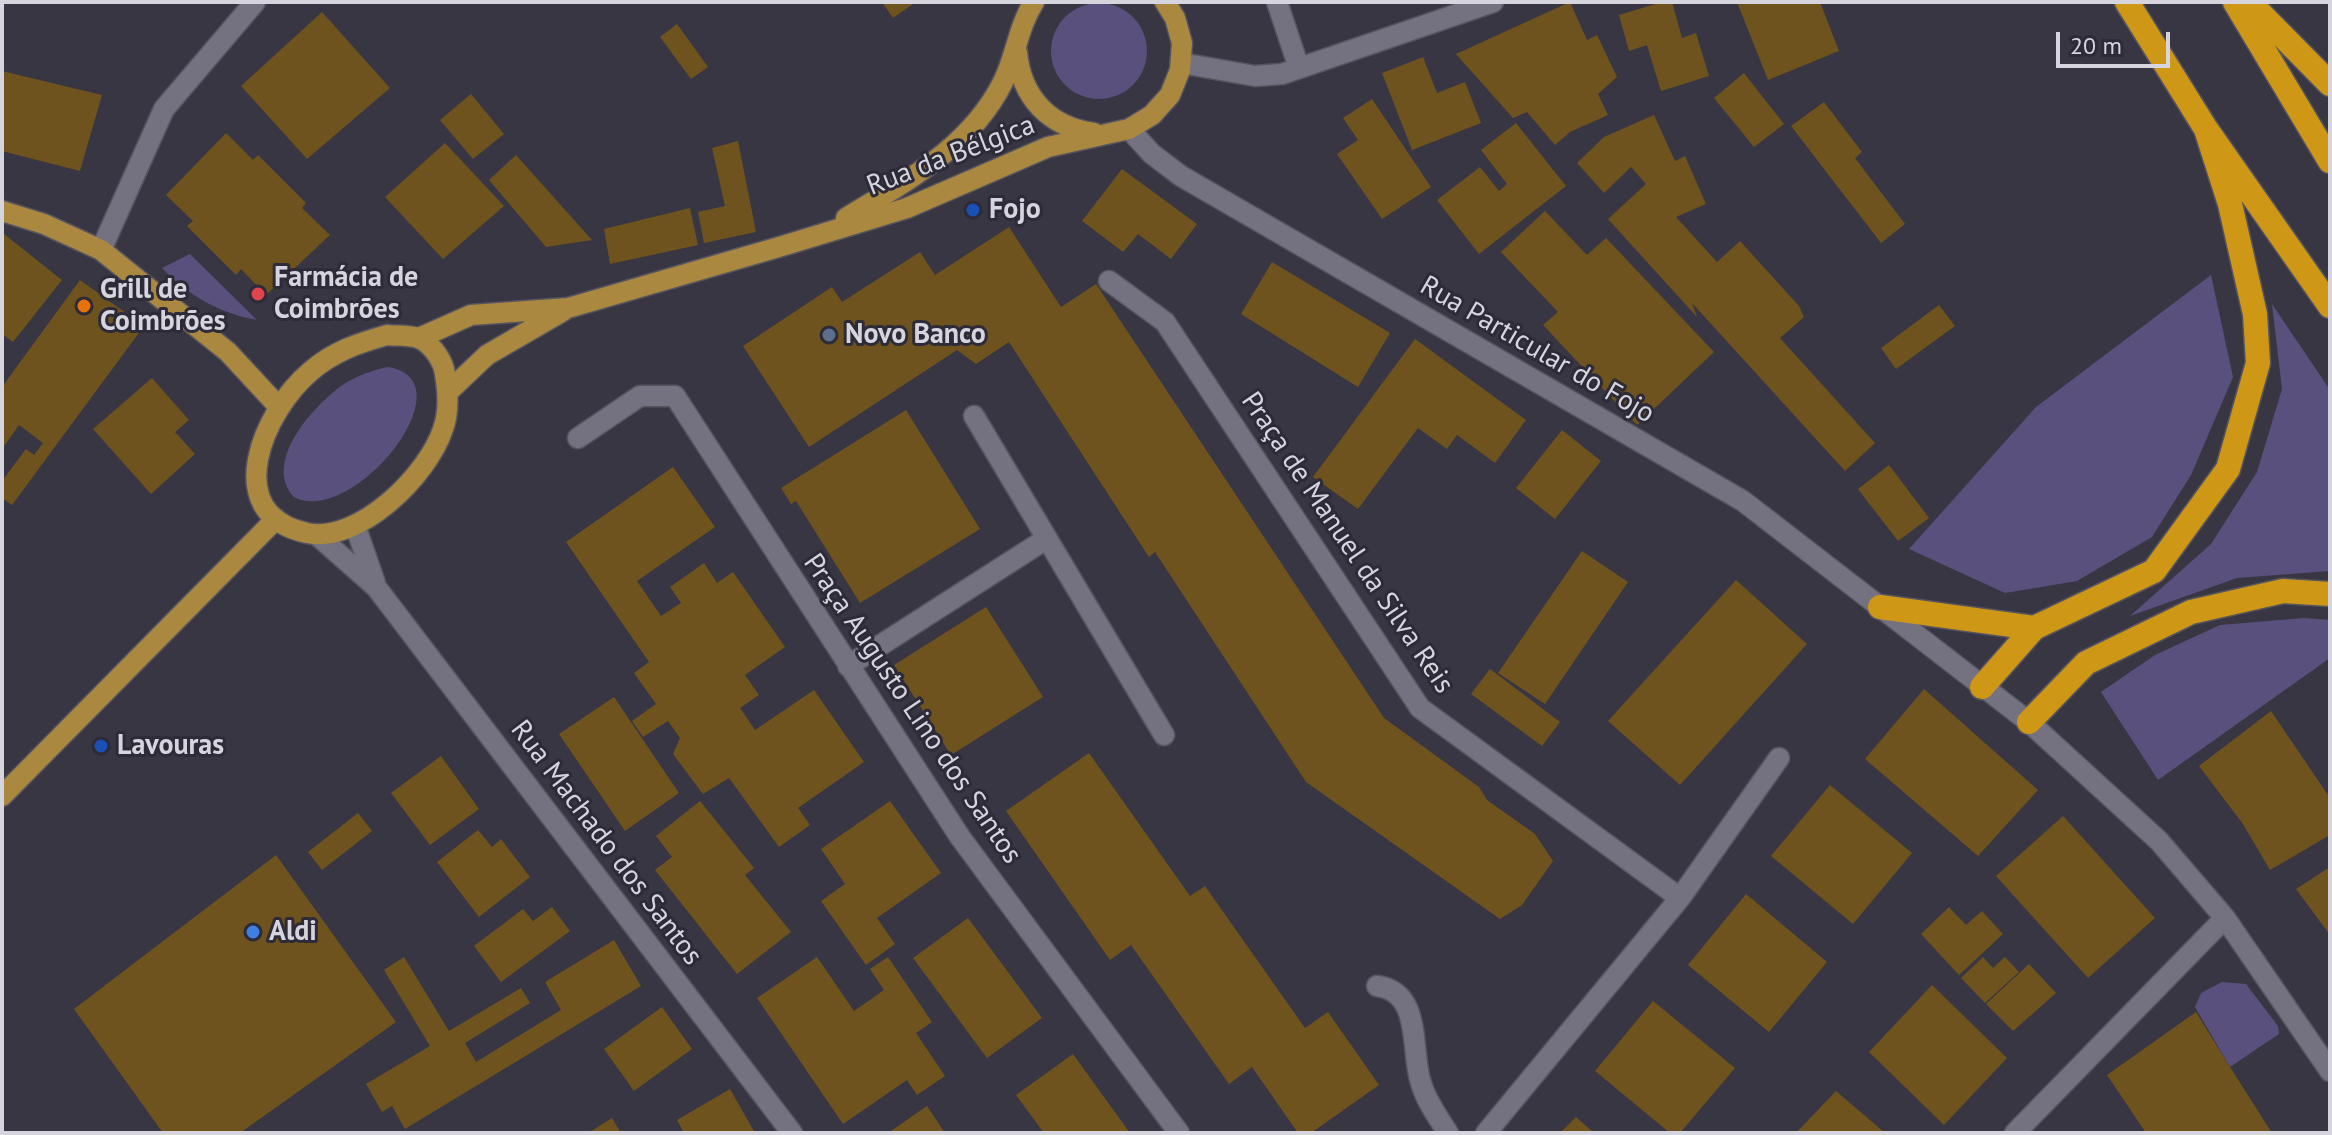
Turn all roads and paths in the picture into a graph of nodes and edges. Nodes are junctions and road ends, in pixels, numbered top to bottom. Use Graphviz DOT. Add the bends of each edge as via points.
graph roads {
  1 [pos="255,2"];
  2 [pos="1034,2"];
  3 [pos="1165,2"];
  4 [pos="1277,2"];
  5 [pos="1493,2"];
  6 [pos="2127,2"];
  7 [pos="2235,2"];
  8 [pos="2249,2"];
  9 [pos="1444,10"];
  10 [pos="1016,45"];
  11 [pos="1181,63"];
  12 [pos="1299,68"];
  13 [pos="2330,84"];
  14 [pos="1129,129"];
  15 [pos="2206,129"];
  16 [pos="1102,135"];
  17 [pos="2330,161"];
  18 [pos="2,211"];
  19 [pos="822,232"];
  20 [pos="101,250"];
  21 [pos="1109,281"];
  22 [pos="2330,306"];
  23 [pos="568,308"];
  24 [pos="419,338"];
  25 [pos="449,391"];
  26 [pos="278,406"];
  27 [pos="974,416"];
  28 [pos="578,438"];
  29 [pos="276,519"];
  30 [pos="355,525"];
  31 [pos="317,535"];
  32 [pos="1046,539"];
  33 [pos="376,587"];
  34 [pos="2330,594"];
  35 [pos="1880,607"];
  36 [pos="2034,628"];
  37 [pos="848,666"];
  38 [pos="1982,687"];
  39 [pos="2029,722"];
  40 [pos="1164,735"];
  41 [pos="1779,758"];
  42 [pos="2,796"];
  43 [pos="1680,898"];
  44 [pos="2225,918"];
  45 [pos="1377,986"];
  46 [pos="2330,1071"];
  47 [pos="2027,1129"];
  48 [pos="792,1133"];
  49 [pos="1179,1133"];
  50 [pos="1448,1133"];
  51 [pos="1486,1133"];
  1 -- 20 [label="street" via="164,109"];
  2 -- 10 [label="main road, Rua da Bélgica"];
  3 -- 11 [label="main road, Rua da Bélgica" via="1182,43"];
  4 -- 12 [label="street"];
  5 -- 9 [label="street"];
  6 -- 15 [label="highway"];
  7 -- 17 [label="highway"];
  8 -- 13 [label="highway"];
  9 -- 12 [label="street"];
  10 -- 16 [label="main road, Rua da Bélgica" via="1019,73 1049,118 1075,131"];
  10 -- 19 [label="main road, Rua da Bélgica" via="987,111 961,140 931,165"];
  11 -- 12 [label="street" via="1255,76"];
  11 -- 14 [label="main road, Rua da Bélgica" via="1170,95"];
  14 -- 16 [label="main road, Rua da Bélgica"];
  14 -- 35 [label="street, Rua Particular do Fojo" via="1181,176 1743,501"];
  15 -- 22 [label="highway"];
  15 -- 36 [label="highway" via="2234,217 2255,314 2258,363 2228,469 2154,571"];
  16 -- 19 [label="main road, Rua da Bélgica" via="1048,147 907,208"];
  18 -- 20 [label="main road"];
  19 -- 23 [label="main road, Rua da Bélgica"];
  20 -- 26 [label="main road" via="228,352"];
  21 -- 43 [label="street, Praça de Manuel da Silva Reis" via="1165,322 1420,708"];
  23 -- 24 [label="main road, Rua da Bélgica" via="471,315"];
  23 -- 25 [label="main road, Rua da Bélgica" via="487,355"];
  24 -- 25 [label="main road" via="441,359"];
  24 -- 26 [label="main road" via="387,335 350,345 311,371"];
  25 -- 30 [label="main road" via="443,429 421,470 392,501"];
  26 -- 29 [label="main road" via="262,442 255,480 264,509"];
  27 -- 32 [label="street"];
  28 -- 37 [label="street, Praça Augusto Lino dos Santos" via="640,396 675,396"];
  29 -- 31 [label="main road" via="287,529"];
  29 -- 42 [label="main road"];
  30 -- 31 [label="main road"];
  30 -- 33 [label="street, Rua Machado dos Santos"];
  31 -- 33 [label="street, Rua Machado dos Santos"];
  32 -- 37 [label="street"];
  32 -- 40 [label="street"];
  33 -- 48 [label="street, Rua Machado dos Santos"];
  34 -- 39 [label="highway" via="2283,591 2191,612 2086,663"];
  35 -- 36 [label="highway"];
  35 -- 38 [label="street, Rua Particular do Fojo"];
  36 -- 38 [label="highway"];
  37 -- 49 [label="street, Praça Augusto Lino dos Santos" via="960,837"];
  38 -- 39 [label="street, Rua Particular do Fojo"];
  39 -- 44 [label="street, Rua Particular do Fojo" via="2159,841"];
  41 -- 43 [label="street"];
  43 -- 51 [label="street"];
  44 -- 46 [label="street, Rua Particular do Fojo"];
  44 -- 47 [label="street"];
  45 -- 50 [label="street" via="1394,992 1412,1020 1420,1082"];
}
